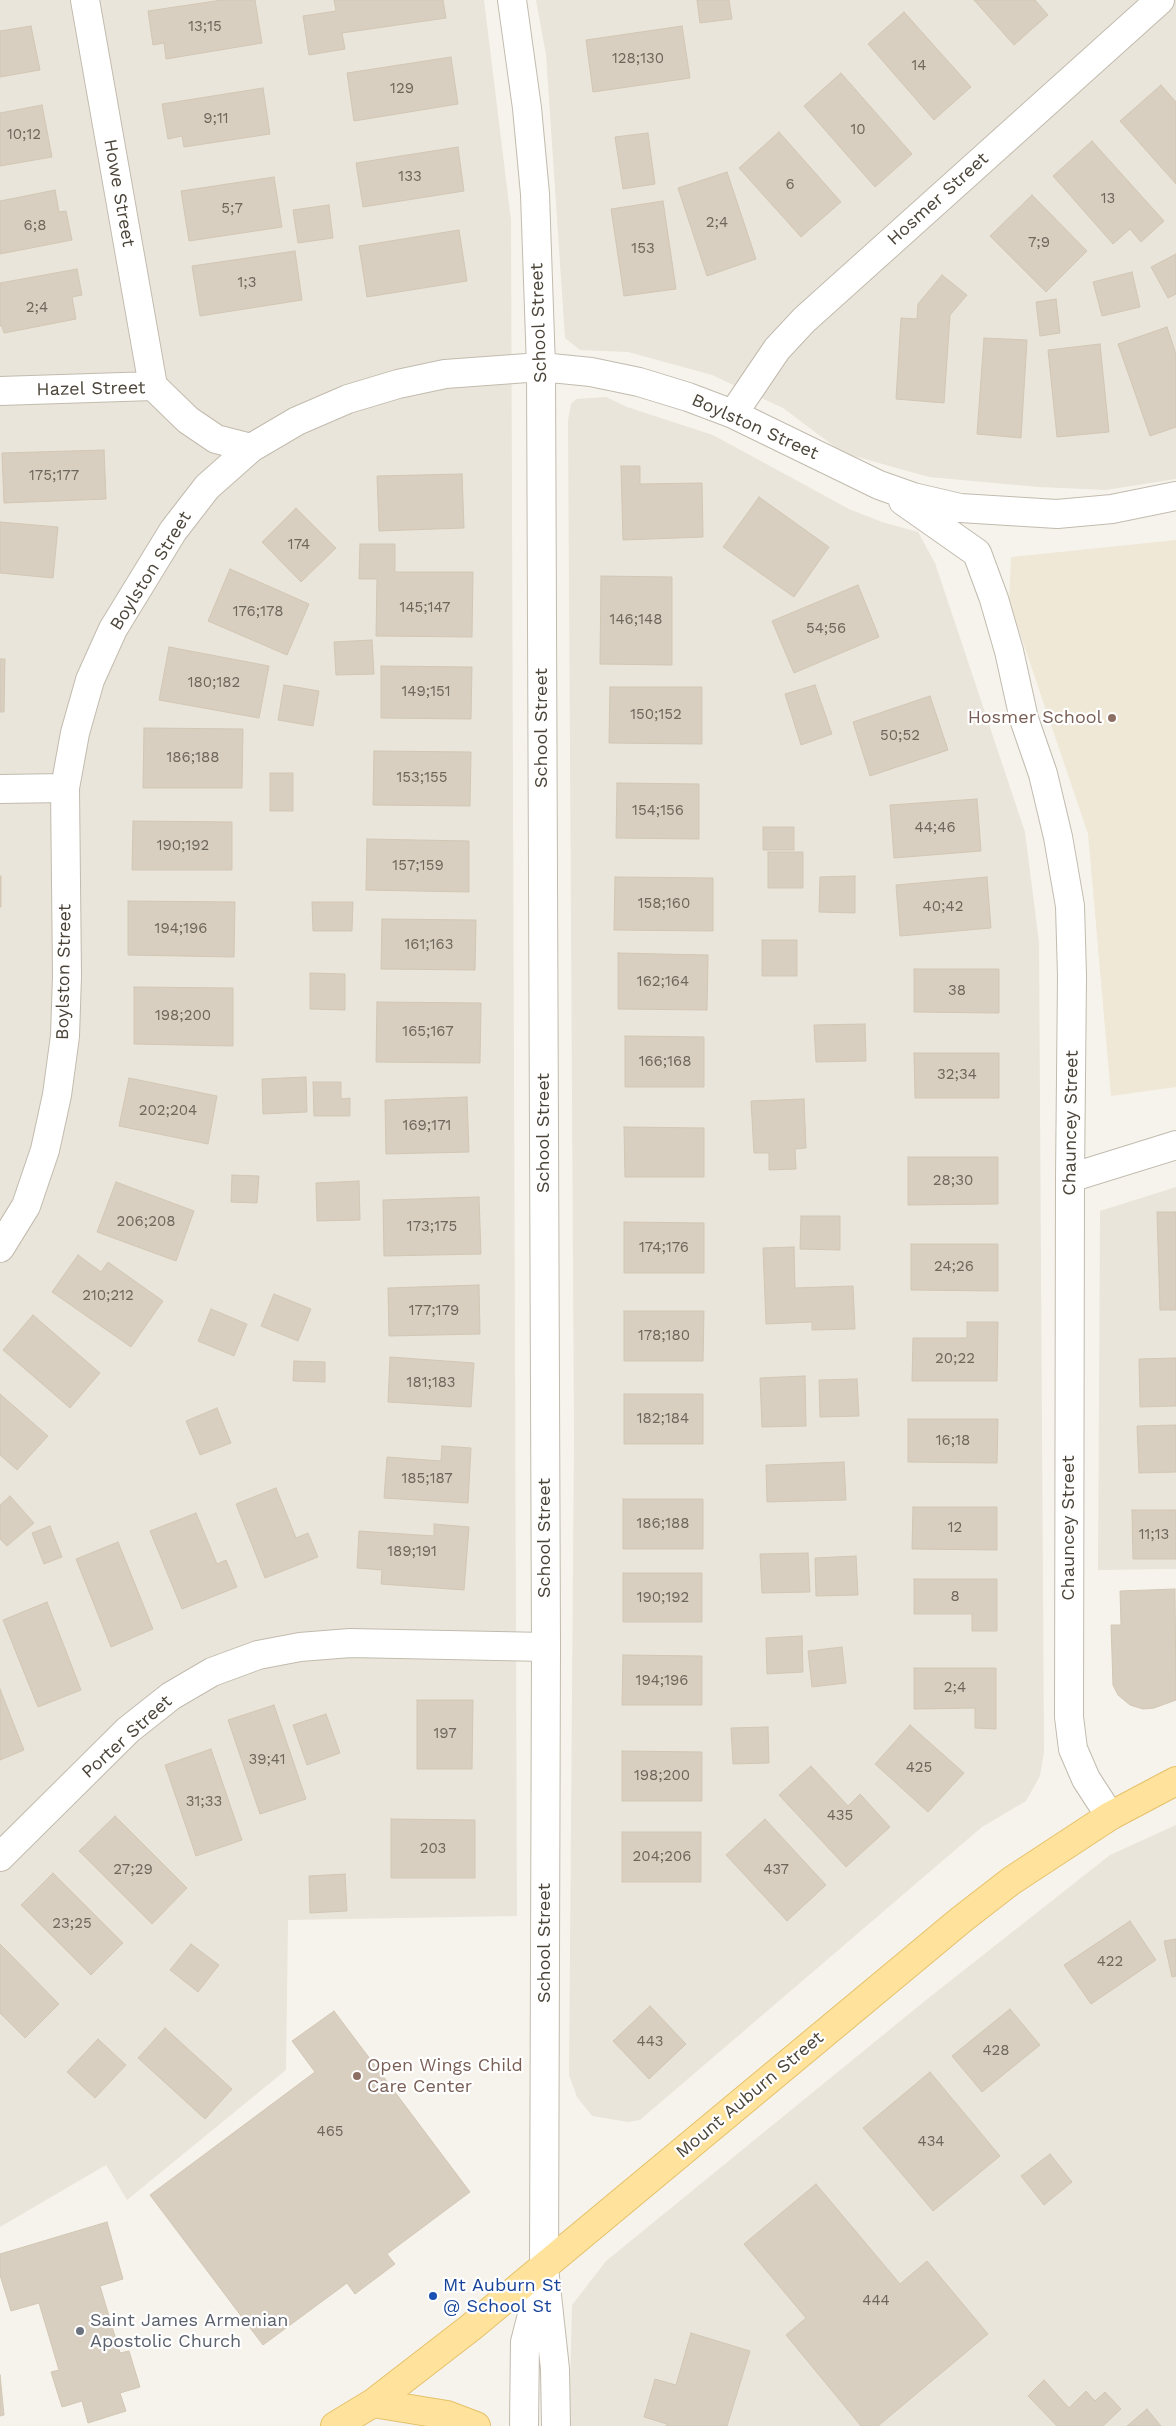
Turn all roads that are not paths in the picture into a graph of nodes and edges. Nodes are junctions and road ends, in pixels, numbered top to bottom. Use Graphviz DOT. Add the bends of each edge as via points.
graph roads {
  1 [pos="85,0"];
  2 [pos="512,0"];
  3 [pos="1160,0"];
  4 [pos="541,367"];
  5 [pos="153,386"];
  6 [pos="0,391"];
  7 [pos="733,414"];
  8 [pos="251,448"];
  9 [pos="878,485"];
  10 [pos="1176,496"];
  11 [pos="0,788"];
  12 [pos="65,788"];
  13 [pos="1176,1145"];
  14 [pos="1070,1178"];
  15 [pos="0,1248"];
  16 [pos="546,1647"];
  17 [pos="1176,1780"];
  18 [pos="1110,1816"];
  19 [pos="0,1857"];
  20 [pos="544,2268"];
  21 [pos="373,2403"];
  22 [pos="335,2426"];
  23 [pos="476,2426"];
  24 [pos="524,2426"];
  25 [pos="556,2426"];
  1 -- 5 [label="street, Howe Street"];
  2 -- 4 [label="street, School Street" via="535,194"];
  3 -- 7 [label="street, Hosmer Street" via="804,320 763,368"];
  4 -- 7 [label="street, Boylston Street" via="591,372 639,382"];
  4 -- 8 [label="street, Boylston Street" via="445,374 398,384 348,399 297,421"];
  4 -- 16 [label="street, School Street"];
  5 -- 6 [label="street, Hazel Street"];
  5 -- 8 [label="street, Hazel Street" via="188,420 216,439"];
  7 -- 9 [label="street, Boylston Street"];
  8 -- 12 [label="street, Boylston Street" via="208,487 173,531 113,629 90,680 74,733"];
  9 -- 10 [label="street, Boylston Street" via="960,508 1057,514 1112,509"];
  9 -- 14 [label="street, Chauncey Street" via="977,553 1009,651 1024,719 1043,774 1070,906"];
  11 -- 12 [label="street"];
  12 -- 15 [label="street, Boylston Street" via="67,976 65,1036 58,1086 45,1150 26,1206"];
  13 -- 14 [label="street"];
  14 -- 18 [label="street, Chauncey Street" via="1069,1717 1073,1749 1086,1779"];
  16 -- 19 [label="street, Porter Street" via="333,1644 258,1655 212,1672 170,1696 128,1730"];
  16 -- 20 [label="street, School Street"];
  17 -- 18 [label="main road, Mount Auburn Street"];
  18 -- 20 [label="main road, Mount Auburn Street" via="1010,1881 962,1919"];
  20 -- 21 [label="main road, Mount Auburn Street"];
  20 -- 24 [label="street, School Street" via="525,2342"];
  20 -- 25 [label="street, School Street" via="555,2369"];
  21 -- 22 [label="main road, Mount Auburn Street"];
  21 -- 23 [label="main road" via="447,2415"];
}
